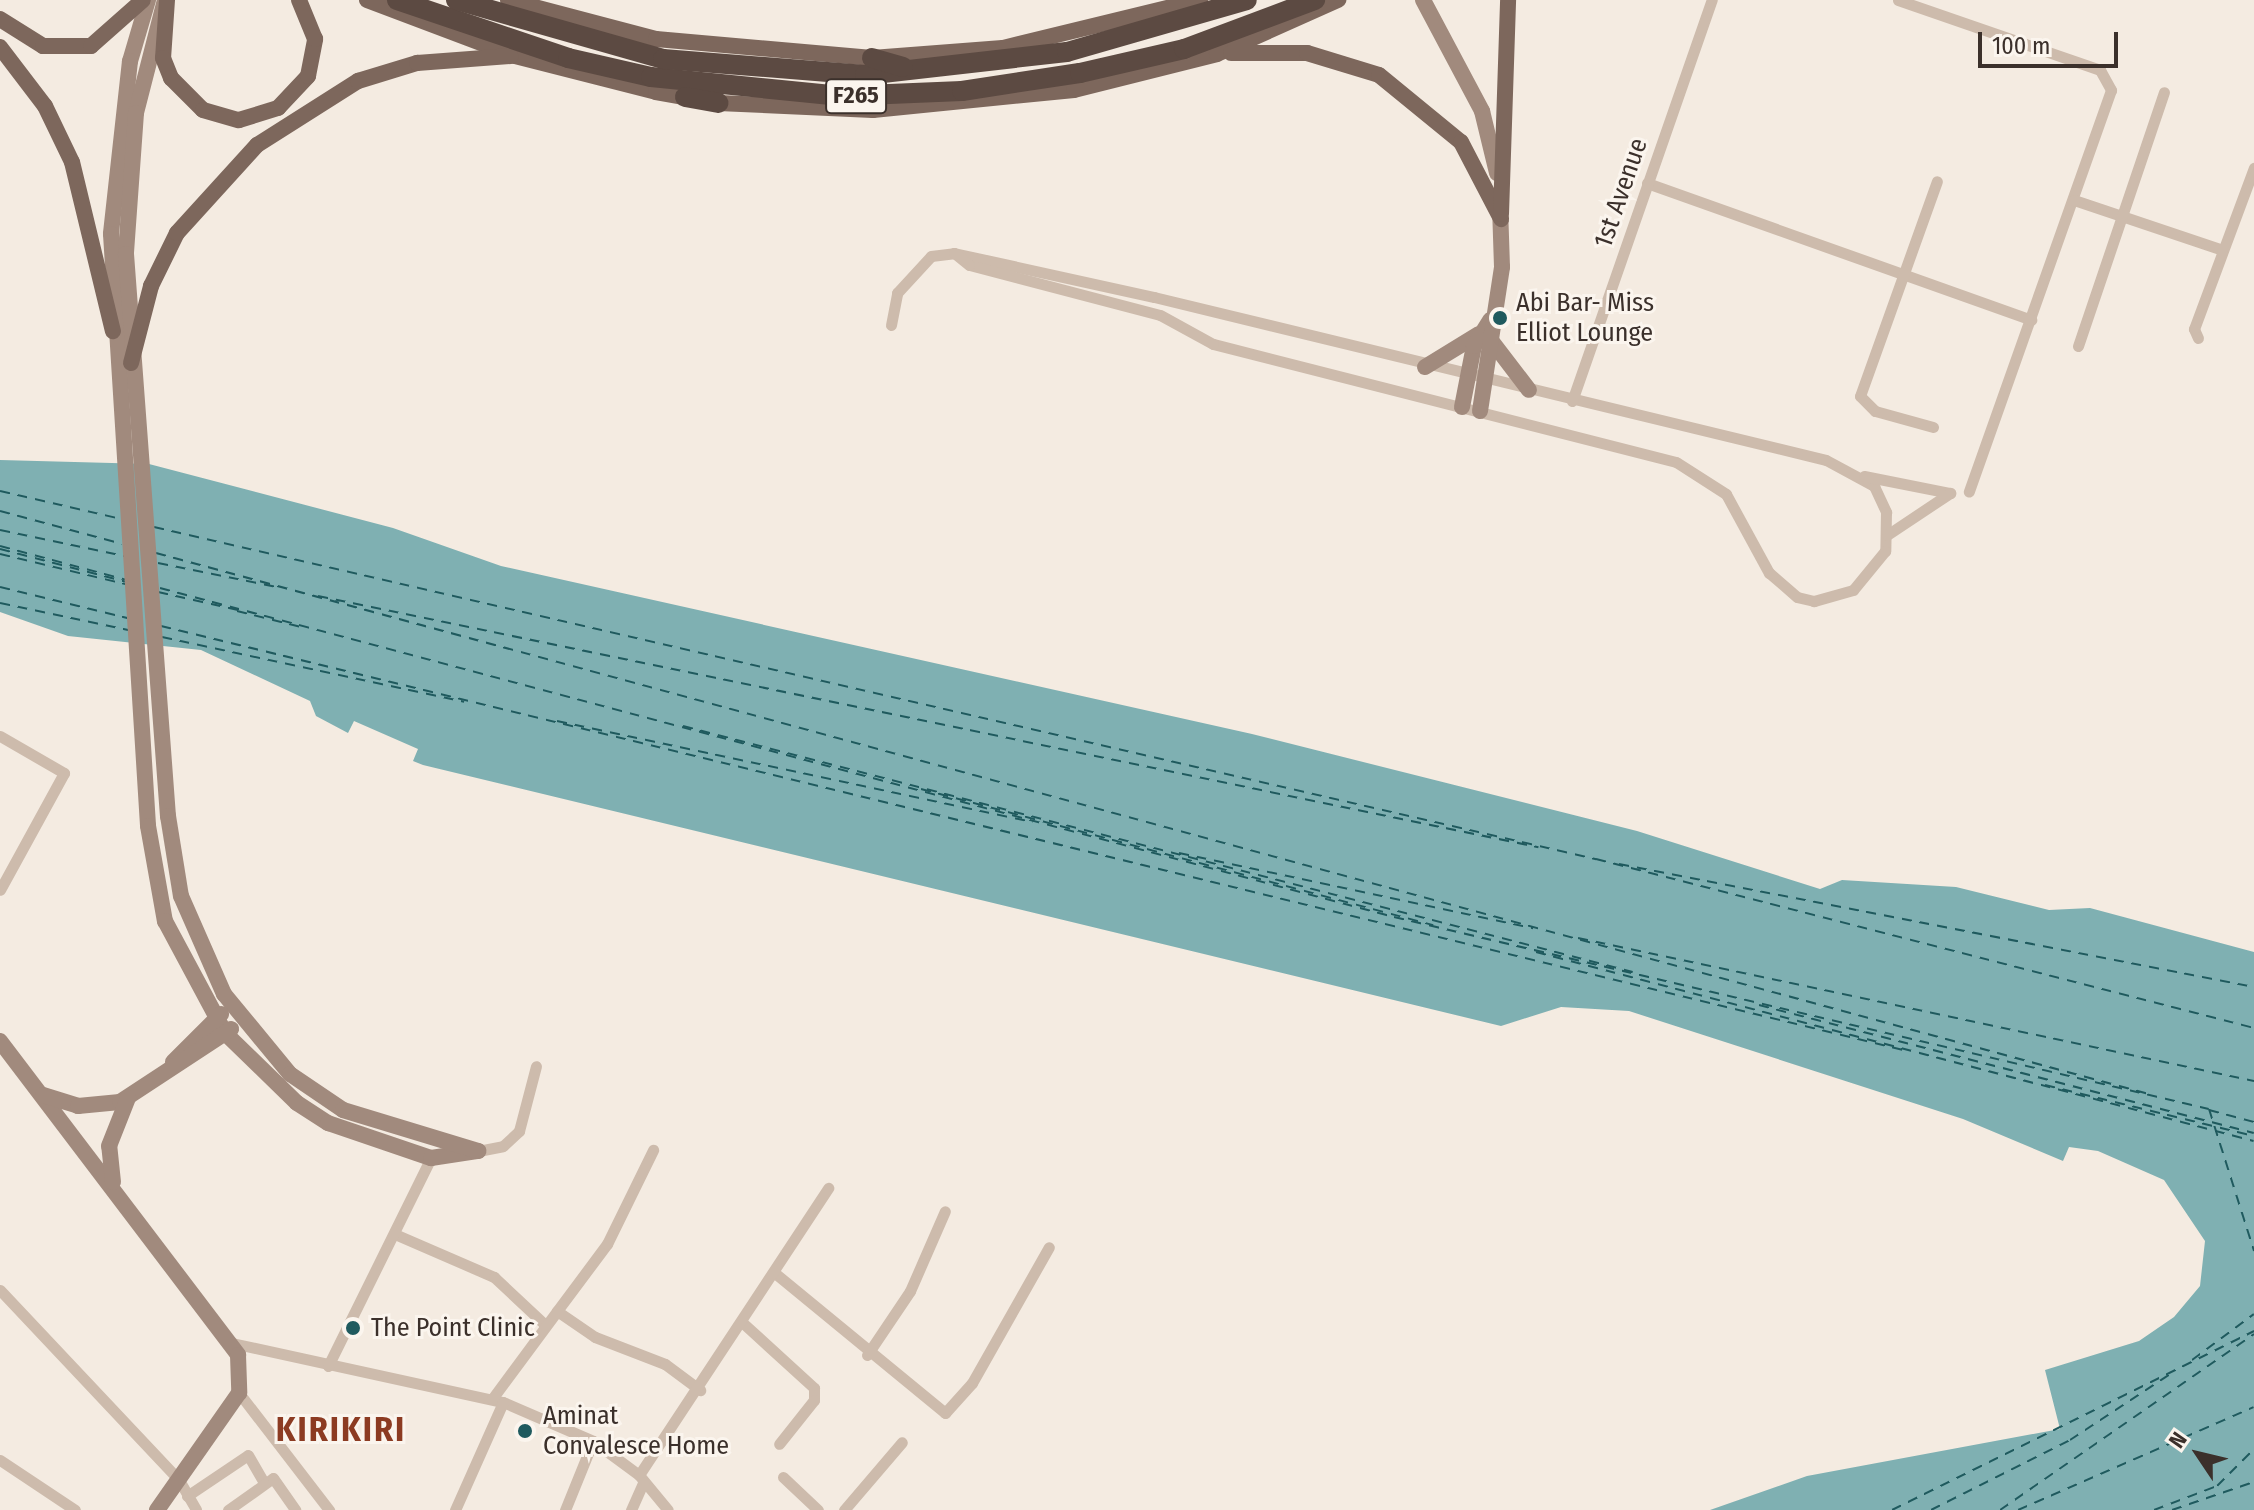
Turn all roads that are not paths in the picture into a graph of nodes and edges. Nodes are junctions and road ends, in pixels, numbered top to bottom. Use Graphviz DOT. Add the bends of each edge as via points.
graph roads {
  1 [pos="146,0"];
  2 [pos="166,0"];
  3 [pos="299,0"];
  4 [pos="367,0"];
  5 [pos="397,0"];
  6 [pos="456,0"];
  7 [pos="508,0"];
  8 [pos="547,0"];
  9 [pos="1134,0"];
  10 [pos="1200,0"];
  11 [pos="1247,0"];
  12 [pos="1315,0"];
  13 [pos="1338,0"];
  14 [pos="1508,0"];
  15 [pos="1712,0"];
  16 [pos="1898,0"];
  17 [pos="1425,4"];
  18 [pos="1163,7"];
  19 [pos="0,19"];
  20 [pos="1144,19"];
  21 [pos="582,24"];
  22 [pos="0,47"];
  23 [pos="1217,54"];
  24 [pos="1187,55"];
  25 [pos="515,56"];
  26 [pos="925,63"];
  27 [pos="868,66"];
  28 [pos="653,85"];
  29 [pos="2164,92"];
  30 [pos="719,96"];
  31 [pos="2254,168"];
  32 [pos="1937,181"];
  33 [pos="1647,183"];
  34 [pos="2074,200"];
  35 [pos="2120,216"];
  36 [pos="1501,219"];
  37 [pos="2223,250"];
  38 [pos="954,253"];
  39 [pos="1900,277"];
  40 [pos="2031,320"];
  41 [pos="891,325"];
  42 [pos="113,331"];
  43 [pos="1485,336"];
  44 [pos="2198,338"];
  45 [pos="2078,346"];
  46 [pos="1425,367"];
  47 [pos="126,373"];
  48 [pos="1477,378"];
  49 [pos="1529,390"];
  50 [pos="1572,401"];
  51 [pos="1462,407"];
  52 [pos="1480,411"];
  53 [pos="1933,427"];
  54 [pos="1863,476"];
  55 [pos="1969,492"];
  56 [pos="1887,535"];
  57 [pos="0,736"];
  58 [pos="0,890"];
  59 [pos="232,1006"];
  60 [pos="215,1019"];
  61 [pos="242,1021"];
  62 [pos="225,1033"];
  63 [pos="0,1041"];
  64 [pos="536,1066"];
  65 [pos="169,1067"];
  66 [pos="37,1091"];
  67 [pos="130,1096"];
  68 [pos="653,1150"];
  69 [pos="478,1151"];
  70 [pos="431,1158"];
  71 [pos="115,1188"];
  72 [pos="828,1188"];
  73 [pos="945,1211"];
  74 [pos="397,1235"];
  75 [pos="1049,1247"];
  76 [pos="776,1274"];
  77 [pos="0,1290"];
  78 [pos="557,1311"];
  79 [pos="543,1323"];
  80 [pos="744,1324"];
  81 [pos="232,1343"];
  82 [pos="867,1355"];
  83 [pos="328,1366"];
  84 [pos="700,1390"];
  85 [pos="239,1393"];
  86 [pos="497,1400"];
  87 [pos="593,1441"];
  88 [pos="902,1442"];
  89 [pos="779,1444"];
  90 [pos="0,1460"];
  91 [pos="783,1477"];
  92 [pos="641,1479"];
  93 [pos="179,1480"];
  94 [pos="264,1483"];
  95 [pos="187,1496"];
  96 [pos="75,1510"];
  97 [pos="157,1510"];
  98 [pos="196,1510"];
  99 [pos="228,1510"];
  100 [pos="295,1510"];
  101 [pos="329,1510"];
  102 [pos="455,1510"];
  103 [pos="565,1510"];
  104 [pos="631,1510"];
  105 [pos="668,1510"];
  106 [pos="818,1510"];
  107 [pos="844,1510"];
  1 -- 19 [label="main road" via="91,46 43,46"];
  1 -- 42 [label="main road" via="116,155"];
  2 -- 3 [label="main road" via="163,58 171,78 203,110 239,120 278,108 308,76 315,39"];
  2 -- 47 [label="main road" via="145,64 129,173"];
  4 -- 25 [label="main road"];
  5 -- 28 [label="highway, F265"];
  6 -- 27 [label="highway, F265" via="663,59"];
  7 -- 21 [label="main road"];
  8 -- 21 [label="main road"];
  9 -- 20 [label="street"];
  10 -- 18 [label="main road"];
  11 -- 26 [label="highway, F265" via="1110,43"];
  12 -- 24 [label="highway, F265"];
  13 -- 23 [label="main road"];
  14 -- 36 [label="main road"];
  15 -- 33 [label="street, 1st Avenue"];
  16 -- 34 [label="street" via="2106,75 2111,90"];
  17 -- 36 [label="main road" via="1482,111 1496,156"];
  18 -- 20 [label="main road"];
  20 -- 26 [label="main road"];
  21 -- 27 [label="main road"];
  22 -- 42 [label="main road" via="45,106 72,162"];
  23 -- 24 [label="main road"];
  23 -- 36 [label="main road" via="1307,53 1379,75 1461,142"];
  24 -- 30 [label="highway, F265" via="1147,66 911,95"];
  25 -- 28 [label="main road"];
  25 -- 47 [label="main road" via="390,70 331,94 257,145 177,233 151,286"];
  26 -- 27 [label="highway, F265"];
  26 -- 27 [label="highway"];
  28 -- 30 [label="highway, F265"];
  28 -- 30 [label="highway" via="677,95"];
  29 -- 35 [label="street"];
  31 -- 37 [label="street"];
  32 -- 39 [label="street"];
  33 -- 39 [label="street"];
  33 -- 50 [label="street, 1st Avenue"];
  34 -- 35 [label="street"];
  34 -- 40 [label="street"];
  35 -- 37 [label="street"];
  35 -- 45 [label="street"];
  36 -- 43 [label="main road" via="1502,267"];
  37 -- 44 [label="street" via="2194,329"];
  38 -- 41 [label="street" via="931,256 897,293"];
  38 -- 46 [label="street"];
  38 -- 51 [label="street" via="969,265 1160,315 1213,344"];
  39 -- 40 [label="street"];
  39 -- 53 [label="street" via="1860,396 1875,411"];
  40 -- 55 [label="street"];
  42 -- 47 [label="main road"];
  43 -- 46 [label="main road"];
  43 -- 48 [label="main road"];
  43 -- 49 [label="main road"];
  46 -- 48 [label="street"];
  47 -- 59 [label="main road" via="181,896"];
  47 -- 60 [label="main road" via="145,751 165,921"];
  48 -- 49 [label="street"];
  48 -- 51 [label="main road"];
  48 -- 52 [label="main road"];
  49 -- 50 [label="street"];
  50 -- 54 [label="street" via="1826,460"];
  51 -- 52 [label="street"];
  52 -- 56 [label="street" via="1696,471 1734,504 1769,573 1797,597 1814,601 1853,590 1871,574"];
  54 -- 56 [label="street" via="1883,499"];
  54 -- 56 [label="street" via="1950,493"];
  57 -- 58 [label="street" via="64,773"];
  59 -- 60 [label="main road"];
  59 -- 61 [label="main road"];
  60 -- 62 [label="main road"];
  60 -- 65 [label="main road"];
  61 -- 62 [label="main road"];
  61 -- 69 [label="main road" via="290,1074 343,1110"];
  62 -- 65 [label="main road"];
  62 -- 70 [label="main road" via="273,1084 328,1123"];
  63 -- 66 [label="main road"];
  64 -- 69 [label="street" via="519,1131 503,1146"];
  65 -- 67 [label="main road"];
  66 -- 67 [label="main road" via="78,1106"];
  66 -- 71 [label="main road"];
  67 -- 71 [label="main road" via="109,1146"];
  68 -- 78 [label="street" via="607,1244"];
  69 -- 70 [label="main road"];
  70 -- 74 [label="street"];
  71 -- 81 [label="main road"];
  72 -- 76 [label="street"];
  73 -- 82 [label="street" via="910,1291"];
  74 -- 79 [label="street" via="494,1277"];
  74 -- 83 [label="street"];
  75 -- 82 [label="street" via="954,1410 945,1413"];
  76 -- 80 [label="street"];
  76 -- 82 [label="street"];
  77 -- 93 [label="street"];
  78 -- 79 [label="street"];
  78 -- 84 [label="street" via="595,1337 665,1364"];
  79 -- 86 [label="street"];
  80 -- 84 [label="street"];
  80 -- 89 [label="street" via="814,1388 814,1400"];
  81 -- 83 [label="street"];
  81 -- 85 [label="main road"];
  83 -- 86 [label="street"];
  84 -- 92 [label="street"];
  85 -- 93 [label="main road"];
  85 -- 101 [label="street"];
  86 -- 87 [label="street"];
  86 -- 102 [label="street"];
  87 -- 92 [label="street"];
  87 -- 103 [label="street"];
  88 -- 107 [label="street"];
  90 -- 96 [label="street"];
  91 -- 106 [label="street"];
  92 -- 104 [label="street"];
  92 -- 105 [label="street"];
  93 -- 95 [label="street"];
  93 -- 97 [label="main road"];
  94 -- 95 [label="street" via="248,1455"];
  94 -- 99 [label="street"];
  94 -- 100 [label="street" via="273,1478"];
  95 -- 98 [label="street"];
}
